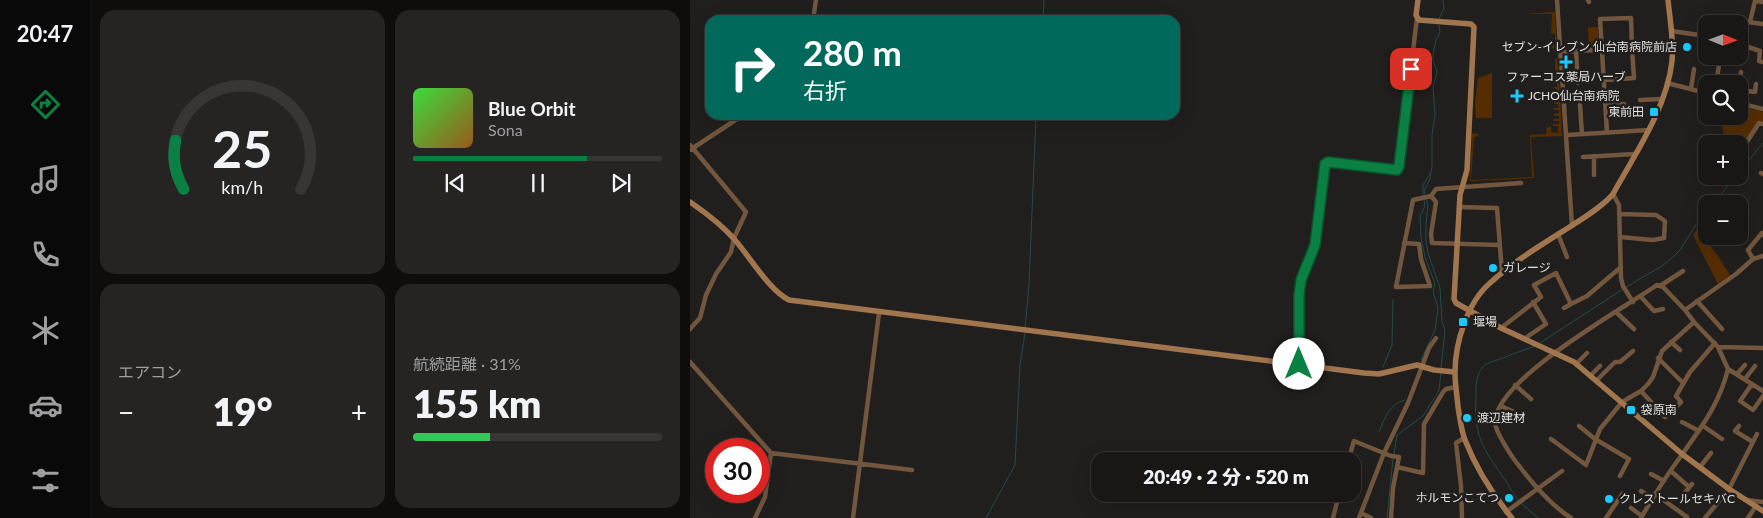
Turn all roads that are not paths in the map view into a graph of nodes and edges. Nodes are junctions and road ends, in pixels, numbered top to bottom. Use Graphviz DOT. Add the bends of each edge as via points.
graph roads {
  1 [pos="816,0"];
  2 [pos="1418,0"];
  3 [pos="1557,0"];
  4 [pos="1668,0"];
  5 [pos="1763,2"];
  6 [pos="814,15"];
  7 [pos="1417,18"];
  8 [pos="1750,22"];
  9 [pos="1763,24"];
  10 [pos="1671,31"];
  11 [pos="1698,35"];
  12 [pos="1671,45"];
  13 [pos="1748,47"];
  14 [pos="1632,48"];
  15 [pos="1602,50"];
  16 [pos="1560,52"];
  17 [pos="1576,52"];
  18 [pos="1763,62"];
  19 [pos="1719,65"];
  20 [pos="1694,69"];
  21 [pos="1741,72"];
  22 [pos="1717,75"];
  23 [pos="1741,75"];
  24 [pos="1604,80"];
  25 [pos="1578,83"];
  26 [pos="1667,83"];
  27 [pos="1756,84"];
  28 [pos="1691,89"];
  29 [pos="1698,91"];
  30 [pos="1748,91"];
  31 [pos="1661,99"];
  32 [pos="1640,100"];
  33 [pos="1580,104"];
  34 [pos="1624,104"];
  35 [pos="1606,105"];
  36 [pos="1748,105"];
  37 [pos="1763,109"];
  38 [pos="736,120"];
  39 [pos="1763,124"];
  40 [pos="1649,130"];
  41 [pos="1607,132"];
  42 [pos="1582,134"];
  43 [pos="1567,135"];
  44 [pos="1748,140"];
  45 [pos="691,148"];
  46 [pos="1635,154"];
  47 [pos="1594,156"];
  48 [pos="1583,157"];
  49 [pos="1594,175"];
  50 [pos="1521,183"];
  51 [pos="1462,187"];
  52 [pos="1613,194"];
  53 [pos="1430,197"];
  54 [pos="690,202"];
  55 [pos="1460,207"];
  56 [pos="1619,214"];
  57 [pos="1572,226"];
  58 [pos="1763,233"];
  59 [pos="1558,234"];
  60 [pos="1620,237"];
  61 [pos="734,238"];
  62 [pos="1404,242"];
  63 [pos="1458,244"];
  64 [pos="1499,245"];
  65 [pos="1763,256"];
  66 [pos="1567,257"];
  67 [pos="1753,259"];
  68 [pos="1621,267"];
  69 [pos="1683,271"];
  70 [pos="1502,273"];
  71 [pos="1660,286"];
  72 [pos="1641,297"];
  73 [pos="1533,302"];
  74 [pos="1633,302"];
  75 [pos="1697,302"];
  76 [pos="1570,304"];
  77 [pos="1564,308"];
  78 [pos="1663,309"];
  79 [pos="1685,310"];
  80 [pos="1469,311"];
  81 [pos="1617,312"];
  82 [pos="879,313"];
  83 [pos="1694,322"];
  84 [pos="1502,328"];
  85 [pos="690,329"];
  86 [pos="1634,329"];
  87 [pos="1722,329"];
  88 [pos="1436,338"];
  89 [pos="1524,339"];
  90 [pos="1671,342"];
  91 [pos="1717,345"];
  92 [pos="1763,348"];
  93 [pos="1680,350"];
  94 [pos="1633,351"];
  95 [pos="1554,353"];
  96 [pos="1586,353"];
  97 [pos="1658,358"];
  98 [pos="690,362"];
  99 [pos="1299,364"];
  100 [pos="1576,364"];
  101 [pos="1745,365"];
  102 [pos="1422,366"];
  103 [pos="1600,366"];
  104 [pos="1755,366"];
  105 [pos="1728,368"];
  106 [pos="1455,372"];
  107 [pos="1736,374"];
  108 [pos="1590,376"];
  109 [pos="1745,379"];
  110 [pos="1596,381"];
  111 [pos="1682,382"];
  112 [pos="1752,384"];
  113 [pos="1515,385"];
  114 [pos="1456,388"];
  115 [pos="1762,388"];
  116 [pos="1641,391"];
  117 [pos="1763,396"];
  118 [pos="1531,399"];
  119 [pos="1622,402"];
  120 [pos="1501,406"];
  121 [pos="1523,416"];
  122 [pos="1682,422"];
  123 [pos="1579,426"];
  124 [pos="1703,426"];
  125 [pos="1739,426"];
  126 [pos="1699,432"];
  127 [pos="1757,434"];
  128 [pos="1464,438"];
  129 [pos="1551,439"];
  130 [pos="1596,439"];
  131 [pos="1722,439"];
  132 [pos="1753,442"];
  133 [pos="1351,452"];
  134 [pos="771,453"];
  135 [pos="1384,453"];
  136 [pos="1711,453"];
  137 [pos="1682,454"];
  138 [pos="860,463"];
  139 [pos="1397,467"];
  140 [pos="1700,467"];
  141 [pos="912,470"];
  142 [pos="1562,471"];
  143 [pos="1671,471"];
  144 [pos="1651,474"];
  145 [pos="1620,476"];
  146 [pos="1664,481"];
  147 [pos="1729,489"];
  148 [pos="1537,490"];
  149 [pos="1641,491"];
  150 [pos="1623,493"];
  151 [pos="1683,495"];
  152 [pos="1654,496"];
  153 [pos="1747,500"];
  154 [pos="1338,502"];
  155 [pos="1763,502"];
  156 [pos="1756,506"];
  157 [pos="1631,508"];
  158 [pos="1763,511"];
  159 [pos="1506,512"];
  160 [pos="1360,515"];
  161 [pos="1642,517"];
  162 [pos="755,518"];
  163 [pos="853,518"];
  164 [pos="1333,518"];
  165 [pos="1371,518"];
  166 [pos="1391,518"];
  167 [pos="1462,518"];
  168 [pos="1512,518"];
  169 [pos="1571,518"];
  170 [pos="1606,518"];
  171 [pos="1686,518"];
  172 [pos="1705,518"];
  173 [pos="1748,518"];
  1 -- 6 [label="street"];
  2 -- 7 [label="street"];
  3 -- 16 [label="street"];
  4 -- 10 [label="street"];
  5 -- 8 [label="street" via="1755,1"];
  7 -- 51 [label="street" via="1474,27 1467,170"];
  7 -- 99 [label="street" via="1397,170 1325,164 1315,245 1301,280"];
  8 -- 9 [label="street"];
  10 -- 11 [label="street"];
  10 -- 12 [label="street"];
  12 -- 14 [label="street"];
  12 -- 26 [label="street" via="1672,60"];
  13 -- 18 [label="street" via="1760,51 1759,61"];
  14 -- 15 [label="street"];
  14 -- 15 [label="street" via="1631,18 1600,20"];
  14 -- 24 [label="street" via="1634,78"];
  15 -- 17 [label="street"];
  15 -- 24 [label="street"];
  16 -- 17 [label="street"];
  16 -- 43 [label="street"];
  17 -- 25 [label="street"];
  19 -- 22 [label="street"];
  20 -- 28 [label="street"];
  21 -- 23 [label="street"];
  24 -- 35 [label="street"];
  26 -- 28 [label="street"];
  26 -- 31 [label="street"];
  27 -- 30 [label="street" via="1755,92"];
  28 -- 29 [label="street"];
  31 -- 32 [label="street"];
  31 -- 40 [label="street"];
  33 -- 42 [label="street"];
  34 -- 35 [label="street"];
  35 -- 41 [label="street"];
  36 -- 37 [label="street"];
  38 -- 45 [label="street"];
  39 -- 44 [label="street" via="1759,123"];
  40 -- 41 [label="street"];
  40 -- 46 [label="street"];
  41 -- 42 [label="street"];
  42 -- 43 [label="street"];
  43 -- 57 [label="street"];
  45 -- 61 [label="street" via="746,210"];
  46 -- 47 [label="street"];
  46 -- 52 [label="street"];
  47 -- 48 [label="street"];
  47 -- 49 [label="street"];
  50 -- 51 [label="street"];
  51 -- 53 [label="street" via="1436,189"];
  51 -- 55 [label="street"];
  52 -- 56 [label="street" via="1619,205"];
  52 -- 57 [label="street"];
  53 -- 62 [label="street" via="1413,200"];
  53 -- 63 [label="street" via="1436,202 1432,243"];
  54 -- 61 [label="street"];
  55 -- 63 [label="street"];
  55 -- 64 [label="street" via="1497,208"];
  56 -- 60 [label="street"];
  56 -- 60 [label="street" via="1656,215 1665,221 1664,238"];
  57 -- 59 [label="street"];
  58 -- 67 [label="street" via="1748,250"];
  59 -- 66 [label="street"];
  59 -- 70 [label="street"];
  60 -- 68 [label="street"];
  61 -- 82 [label="street" via="783,297 795,302"];
  61 -- 85 [label="street" via="731,252 706,295 700,318"];
  62 -- 62 [label="street" via="1396,287 1430,286 1419,244"];
  63 -- 64 [label="street"];
  63 -- 80 [label="street" via="1454,299 1458,306"];
  64 -- 70 [label="street"];
  65 -- 67 [label="street"];
  67 -- 75 [label="street"];
  68 -- 74 [label="street" via="1623,286"];
  68 -- 76 [label="street" via="1587,296"];
  69 -- 71 [label="street"];
  70 -- 80 [label="street" via="1481,292"];
  71 -- 72 [label="street"];
  71 -- 79 [label="street"];
  72 -- 74 [label="street"];
  72 -- 78 [label="street" via="1654,311"];
  73 -- 76 [label="street" via="1541,297 1534,285 1556,273"];
  73 -- 84 [label="street"];
  73 -- 89 [label="street" via="1546,324"];
  74 -- 81 [label="street"];
  75 -- 79 [label="street"];
  75 -- 87 [label="street"];
  76 -- 77 [label="street"];
  79 -- 83 [label="street"];
  80 -- 84 [label="street"];
  80 -- 106 [label="street"];
  81 -- 86 [label="street"];
  81 -- 95 [label="street"];
  82 -- 99 [label="street"];
  82 -- 138 [label="street"];
  83 -- 90 [label="street"];
  83 -- 91 [label="street"];
  84 -- 89 [label="street"];
  88 -- 102 [label="street"];
  89 -- 95 [label="street"];
  90 -- 93 [label="street"];
  90 -- 97 [label="street"];
  91 -- 92 [label="street"];
  91 -- 105 [label="street"];
  91 -- 111 [label="street"];
  94 -- 110 [label="street" via="1620,362 1615,362"];
  95 -- 100 [label="street"];
  95 -- 113 [label="street"];
  96 -- 100 [label="street"];
  97 -- 111 [label="street"];
  97 -- 116 [label="street" via="1653,377"];
  98 -- 134 [label="street"];
  99 -- 102 [label="street" via="1379,374 1408,366"];
  100 -- 108 [label="street"];
  101 -- 107 [label="street"];
  102 -- 106 [label="street"];
  102 -- 135 [label="street"];
  103 -- 108 [label="street"];
  104 -- 109 [label="street"];
  105 -- 107 [label="street"];
  105 -- 124 [label="street" via="1723,390"];
  106 -- 114 [label="street"];
  107 -- 109 [label="street"];
  108 -- 110 [label="street"];
  109 -- 112 [label="street"];
  110 -- 119 [label="street"];
  111 -- 116 [label="street" via="1676,396 1681,402 1665,416"];
  112 -- 115 [label="street"];
  112 -- 117 [label="street" via="1740,402 1753,410"];
  113 -- 118 [label="street"];
  113 -- 120 [label="street"];
  114 -- 128 [label="street"];
  114 -- 139 [label="street" via="1443,392 1424,424 1423,473"];
  116 -- 119 [label="street"];
  119 -- 130 [label="street"];
  119 -- 137 [label="street"];
  120 -- 121 [label="street"];
  120 -- 148 [label="street" via="1494,422 1496,429"];
  122 -- 126 [label="street"];
  123 -- 130 [label="street"];
  124 -- 126 [label="street"];
  124 -- 131 [label="street"];
  125 -- 132 [label="street" via="1735,431"];
  126 -- 137 [label="street"];
  127 -- 132 [label="street"];
  128 -- 159 [label="street"];
  128 -- 167 [label="street" via="1456,443"];
  129 -- 130 [label="street" via="1586,465"];
  130 -- 145 [label="street" via="1629,458"];
  132 -- 147 [label="street"];
  133 -- 135 [label="street" via="1354,441"];
  134 -- 138 [label="street"];
  134 -- 162 [label="street" via="765,497"];
  135 -- 139 [label="street" via="1399,456"];
  135 -- 160 [label="street"];
  136 -- 140 [label="street"];
  137 -- 140 [label="street"];
  137 -- 143 [label="street"];
  138 -- 141 [label="street"];
  138 -- 163 [label="street"];
  139 -- 166 [label="street"];
  140 -- 147 [label="street"];
  142 -- 148 [label="street"];
  143 -- 146 [label="street"];
  143 -- 151 [label="street" via="1690,485"];
  144 -- 146 [label="street"];
  146 -- 152 [label="street"];
  147 -- 153 [label="street"];
  147 -- 172 [label="street"];
  148 -- 159 [label="street"];
  148 -- 169 [label="street"];
  149 -- 152 [label="street"];
  150 -- 170 [label="street"];
  152 -- 161 [label="street"];
  152 -- 171 [label="street"];
  153 -- 155 [label="street"];
  153 -- 156 [label="street"];
  154 -- 164 [label="street"];
  156 -- 158 [label="street"];
  156 -- 173 [label="street"];
  157 -- 161 [label="street"];
  159 -- 168 [label="street"];
  160 -- 165 [label="street"];
}
